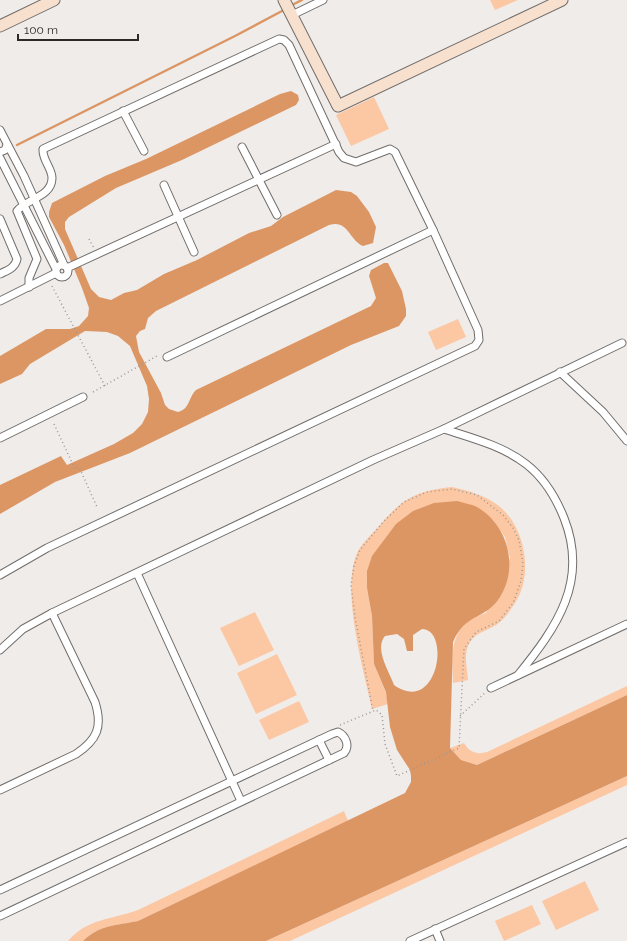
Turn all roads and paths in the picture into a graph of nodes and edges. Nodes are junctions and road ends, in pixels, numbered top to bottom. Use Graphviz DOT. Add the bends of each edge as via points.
graph roads {
  1 [pos="54,0"];
  2 [pos="284,0"];
  3 [pos="323,0"];
  4 [pos="562,0"];
  5 [pos="292,15"];
  6 [pos="0,26"];
  7 [pos="123,111"];
  8 [pos="0,130"];
  9 [pos="336,144"];
  10 [pos="7,145"];
  11 [pos="242,147"];
  12 [pos="144,151"];
  13 [pos="0,152"];
  14 [pos="0,158"];
  15 [pos="258,180"];
  16 [pos="164,184"];
  17 [pos="34,200"];
  18 [pos="24,204"];
  19 [pos="277,215"];
  20 [pos="178,217"];
  21 [pos="0,219"];
  22 [pos="433,230"];
  23 [pos="194,252"];
  24 [pos="67,267"];
  25 [pos="56,271"];
  26 [pos="0,274"];
  27 [pos="52,286"];
  28 [pos="29,287"];
  29 [pos="0,301"];
  30 [pos="622,342"];
  31 [pos="157,356"];
  32 [pos="167,357"];
  33 [pos="560,372"];
  34 [pos="105,386"];
  35 [pos="93,392"];
  36 [pos="83,397"];
  37 [pos="54,424"];
  38 [pos="444,429"];
  39 [pos="0,438"];
  40 [pos="627,441"];
  41 [pos="97,507"];
  42 [pos="137,573"];
  43 [pos="0,575"];
  44 [pos="52,613"];
  45 [pos="627,624"];
  46 [pos="0,650"];
  47 [pos="518,675"];
  48 [pos="491,688"];
  49 [pos="373,711"];
  50 [pos="460,716"];
  51 [pos="335,733"];
  52 [pos="319,740"];
  53 [pos="329,760"];
  54 [pos="232,781"];
  55 [pos="0,790"];
  56 [pos="241,801"];
  57 [pos="627,842"];
  58 [pos="0,890"];
  59 [pos="0,916"];
  60 [pos="435,929"];
  61 [pos="410,941"];
  62 [pos="440,941"];
  1 -- 6 [label="street"];
  2 -- 5 [label="street"];
  3 -- 5 [label="street"];
  4 -- 5 [label="street" via="338,106"];
  7 -- 9 [label="street" via="279,39 290,45"];
  7 -- 12 [label="street"];
  7 -- 17 [label="street" via="43,149 52,178 50,186"];
  8 -- 10 [label="street"];
  9 -- 15 [label="street"];
  9 -- 22 [label="street" via="344,158 356,162 390,149 395,152"];
  10 -- 13 [label="street" via="5,150"];
  10 -- 17 [label="street"];
  11 -- 15 [label="street"];
  14 -- 18 [label="street"];
  15 -- 19 [label="street"];
  15 -- 20 [label="street"];
  16 -- 20 [label="street"];
  17 -- 18 [label="street"];
  17 -- 24 [label="street"];
  18 -- 25 [label="street"];
  18 -- 28 [label="street" via="17,213 37,259 29,278"];
  20 -- 23 [label="street"];
  20 -- 24 [label="street"];
  21 -- 26 [label="street" via="17,259 12,268"];
  22 -- 32 [label="street"];
  22 -- 43 [label="street" via="478,330 479,340 475,346 47,548"];
  24 -- 25 [label="street" via="60,265"];
  24 -- 25 [label="street" via="65,275 59,276"];
  25 -- 28 [label="street"];
  27 -- 34 [label="path"];
  28 -- 29 [label="street"];
  30 -- 33 [label="street"];
  31 -- 34 [label="path"];
  33 -- 38 [label="street"];
  33 -- 40 [label="street" via="604,412"];
  34 -- 35 [label="path"];
  36 -- 39 [label="street"];
  37 -- 41 [label="path" via="75,469 79,467"];
  38 -- 42 [label="street" via="373,460"];
  38 -- 47 [label="street" via="494,446 525,464 547,486 560,508 569,531 574,555 572,581 562,610 546,640"];
  42 -- 44 [label="street"];
  42 -- 54 [label="street"];
  44 -- 46 [label="street" via="23,629"];
  44 -- 55 [label="street" via="95,702 99,725 87,747"];
  45 -- 47 [label="street"];
  47 -- 48 [label="street"];
  48 -- 50 [label="path"];
  49 -- 50 [label="path" via="382,714 385,744 398,776 459,748"];
  49 -- 50 [label="path" via="355,617 352,585 354,566 360,550 404,502 427,492 452,489 477,495 503,515 519,540 523,564 521,581 513,603 499,620 476,632 464,649"];
  49 -- 51 [label="path" via="335,727"];
  51 -- 52 [label="street"];
  51 -- 53 [label="street" via="342,734 348,749"];
  52 -- 53 [label="street"];
  52 -- 54 [label="street"];
  53 -- 56 [label="street"];
  54 -- 56 [label="street"];
  54 -- 58 [label="street"];
  56 -- 59 [label="street"];
  57 -- 60 [label="street"];
  60 -- 61 [label="street"];
  60 -- 62 [label="street"];
}
